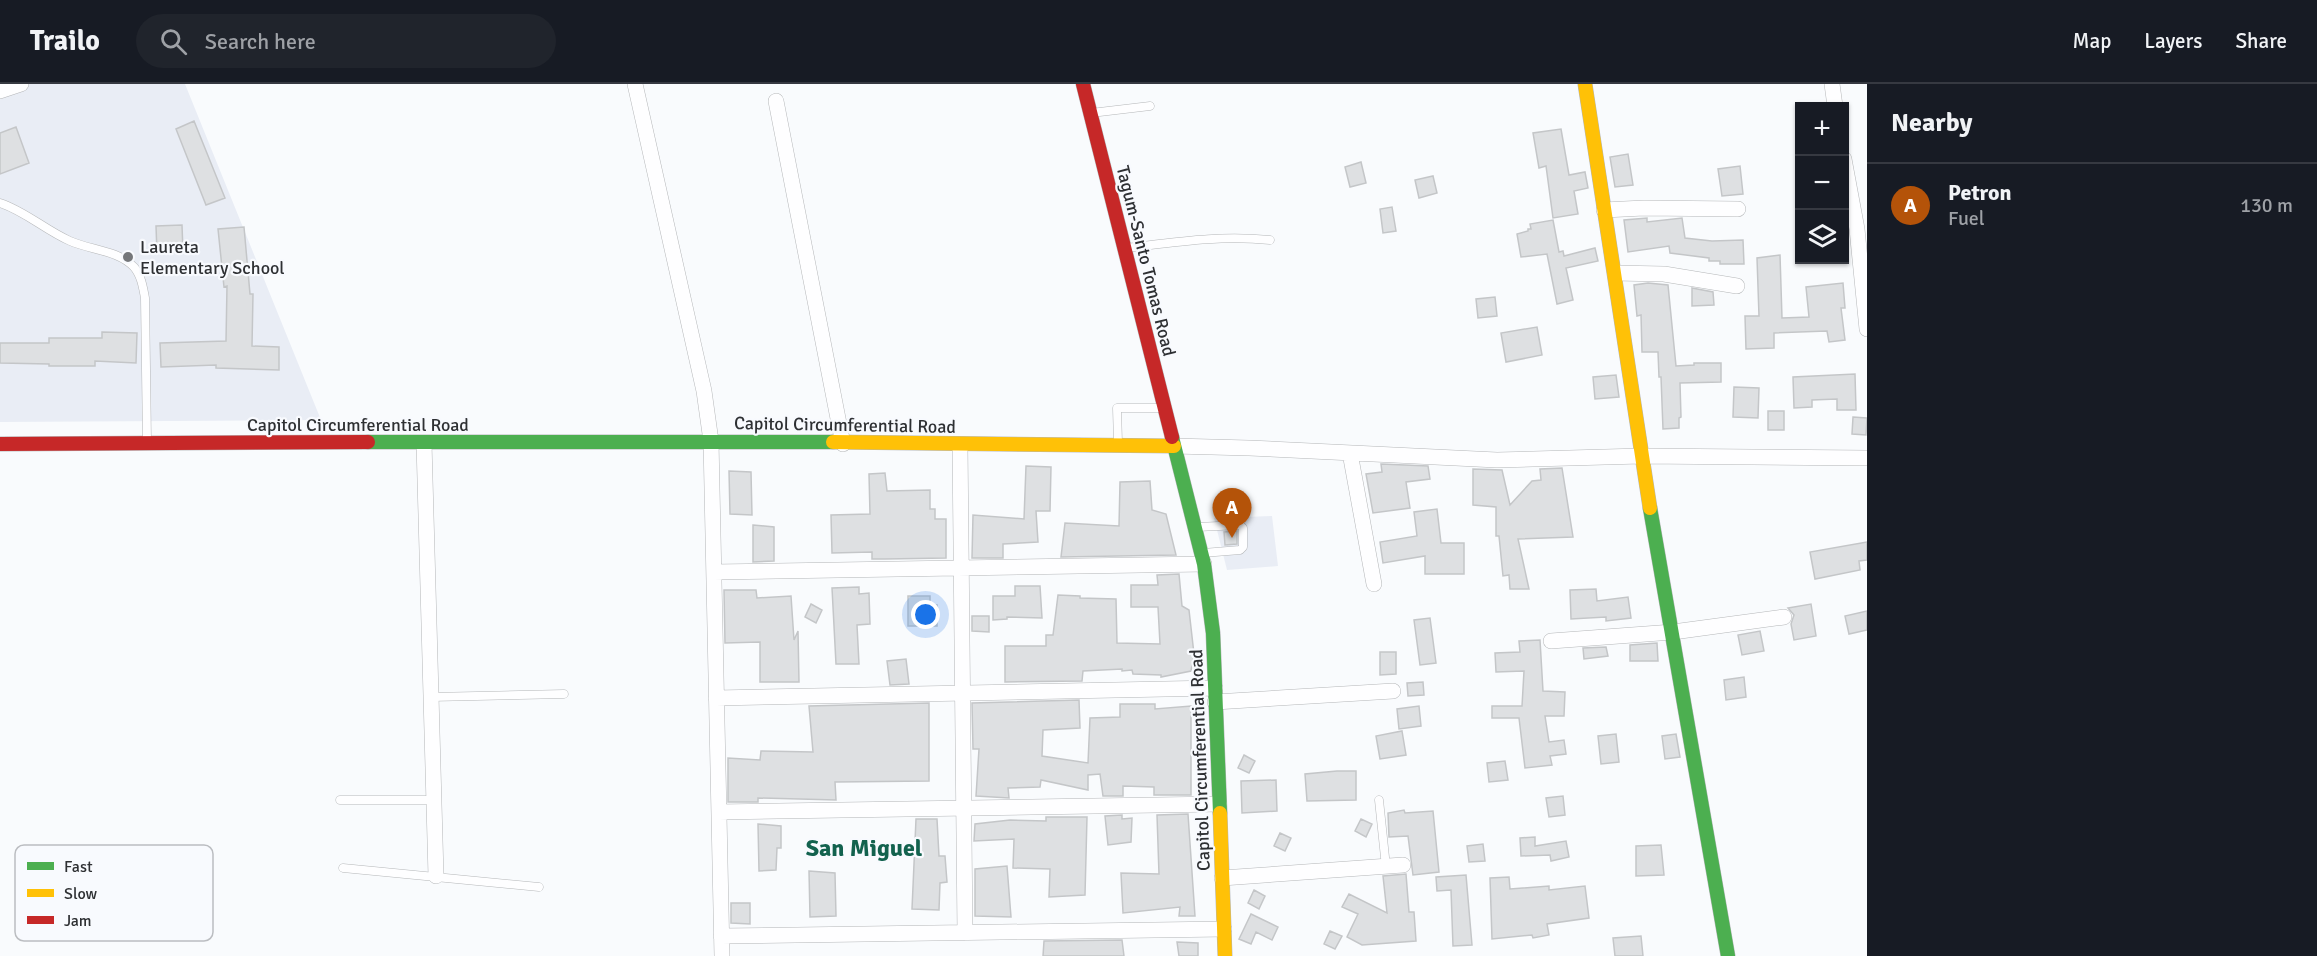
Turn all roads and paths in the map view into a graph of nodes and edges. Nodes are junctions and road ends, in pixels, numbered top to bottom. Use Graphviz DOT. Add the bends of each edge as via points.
graph roads {
  1 [pos="21,84"];
  2 [pos="635,84"];
  3 [pos="1083,84"];
  4 [pos="1585,84"];
  5 [pos="1832,84"];
  6 [pos="0,91"];
  7 [pos="777,101"];
  8 [pos="1834,102"];
  9 [pos="1150,106"];
  10 [pos="1090,113"];
  11 [pos="1849,182"];
  12 [pos="0,203"];
  13 [pos="1738,209"];
  14 [pos="1604,210"];
  15 [pos="1270,240"];
  16 [pos="1124,249"];
  17 [pos="1615,273"];
  18 [pos="1737,285"];
  19 [pos="1867,329"];
  20 [pos="1165,408"];
  21 [pos="711,441"];
  22 [pos="147,443"];
  23 [pos="424,443"];
  24 [pos="0,444"];
  25 [pos="843,444"];
  26 [pos="960,445"];
  27 [pos="1118,446"];
  28 [pos="1174,446"];
  29 [pos="1350,453"];
  30 [pos="1641,456"];
  31 [pos="1867,458"];
  32 [pos="1195,527"];
  33 [pos="1203,559"];
  34 [pos="961,568"];
  35 [pos="714,572"];
  36 [pos="1374,584"];
  37 [pos="1784,617"];
  38 [pos="1673,632"];
  39 [pos="1551,641"];
  40 [pos="1393,691"];
  41 [pos="962,693"];
  42 [pos="564,694"];
  43 [pos="1215,695"];
  44 [pos="431,698"];
  45 [pos="716,698"];
  46 [pos="340,800"];
  47 [pos="434,800"];
  48 [pos="1379,800"];
  49 [pos="1219,804"];
  50 [pos="963,809"];
  51 [pos="718,812"];
  52 [pos="1403,865"];
  53 [pos="1386,867"];
  54 [pos="343,868"];
  55 [pos="436,876"];
  56 [pos="1222,878"];
  57 [pos="539,887"];
  58 [pos="1224,929"];
  59 [pos="964,933"];
  60 [pos="721,936"];
  61 [pos="722,956"];
  62 [pos="1225,956"];
  63 [pos="1728,956"];
  1 -- 6 [label="street"];
  2 -- 21 [label="street" via="704,391"];
  3 -- 10 [label="main road, Tagum-Santo Tomas Road"];
  4 -- 14 [label="main road"];
  5 -- 8 [label="street"];
  7 -- 25 [label="street"];
  9 -- 10 [label="lane"];
  10 -- 16 [label="main road, Tagum-Santo Tomas Road"];
  11 -- 19 [label="street"];
  12 -- 22 [label="lane" via="68,240 120,258 134,267 144,298"];
  13 -- 14 [label="street"];
  14 -- 17 [label="main road"];
  15 -- 16 [label="lane" via="1209,237"];
  16 -- 20 [label="main road, Tagum-Santo Tomas Road"];
  17 -- 18 [label="street" via="1664,274"];
  17 -- 30 [label="main road"];
  20 -- 27 [label="lane" via="1118,408"];
  20 -- 28 [label="main road, Tagum-Santo Tomas Road"];
  21 -- 23 [label="main road, Capitol Circumferential Road"];
  21 -- 25 [label="main road, Capitol Circumferential Road"];
  21 -- 35 [label="street"];
  22 -- 23 [label="main road, Capitol Circumferential Road"];
  22 -- 24 [label="main road, Capitol Circumferential Road"];
  23 -- 44 [label="street"];
  25 -- 26 [label="main road, Capitol Circumferential Road"];
  26 -- 27 [label="main road, Capitol Circumferential Road"];
  26 -- 34 [label="street"];
  27 -- 28 [label="main road, Capitol Circumferential Road"];
  28 -- 29 [label="street"];
  28 -- 32 [label="main road, Capitol Circumferential Road"];
  29 -- 30 [label="street" via="1497,460"];
  29 -- 36 [label="street"];
  30 -- 31 [label="street"];
  30 -- 38 [label="main road"];
  32 -- 33 [label="main road, Capitol Circumferential Road"];
  32 -- 33 [label="lane" via="1242,528 1244,547"];
  33 -- 34 [label="street"];
  33 -- 43 [label="main road, Capitol Circumferential Road" via="1211,609"];
  34 -- 35 [label="street"];
  34 -- 41 [label="street"];
  35 -- 45 [label="street"];
  37 -- 38 [label="street"];
  38 -- 39 [label="street"];
  38 -- 63 [label="main road"];
  40 -- 43 [label="street"];
  41 -- 43 [label="street"];
  41 -- 45 [label="street"];
  41 -- 50 [label="street"];
  42 -- 44 [label="lane"];
  43 -- 49 [label="main road, Capitol Circumferential Road"];
  44 -- 47 [label="street"];
  45 -- 51 [label="street"];
  46 -- 47 [label="lane"];
  47 -- 55 [label="street"];
  48 -- 53 [label="lane"];
  49 -- 50 [label="street"];
  49 -- 56 [label="main road, Capitol Circumferential Road"];
  50 -- 51 [label="street"];
  50 -- 59 [label="street"];
  51 -- 60 [label="street"];
  52 -- 53 [label="street"];
  53 -- 56 [label="street"];
  54 -- 55 [label="lane"];
  55 -- 57 [label="lane"];
  56 -- 58 [label="main road, Capitol Circumferential Road"];
  58 -- 59 [label="street"];
  58 -- 62 [label="main road, Capitol Circumferential Road"];
  59 -- 60 [label="street"];
  60 -- 61 [label="street"];
}
